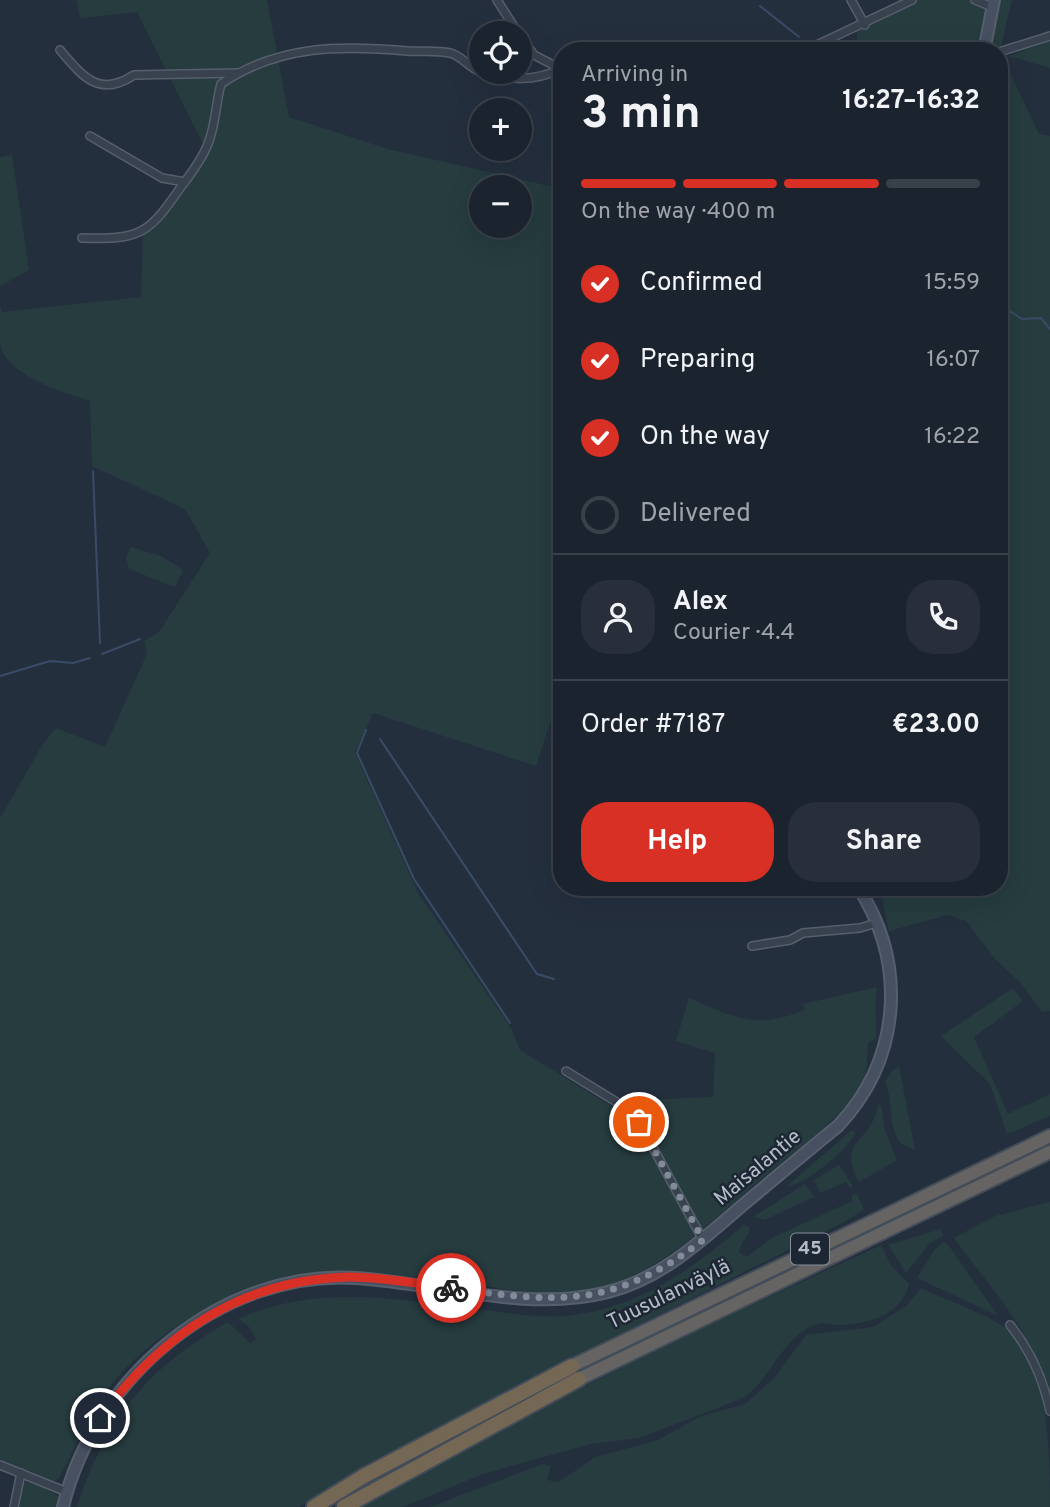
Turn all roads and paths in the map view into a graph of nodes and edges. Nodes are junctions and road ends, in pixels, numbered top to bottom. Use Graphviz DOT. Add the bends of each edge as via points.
graph roads {
  1 [pos="497,0"];
  2 [pos="850,0"];
  3 [pos="912,0"];
  4 [pos="975,0"];
  5 [pos="993,4"];
  6 [pos="511,21"];
  7 [pos="865,25"];
  8 [pos="1050,36"];
  9 [pos="826,42"];
  10 [pos="986,42"];
  11 [pos="1008,49"];
  12 [pos="60,50"];
  13 [pos="532,52"];
  14 [pos="469,64"];
  15 [pos="553,64"];
  16 [pos="237,73"];
  17 [pos="553,73"];
  18 [pos="532,77"];
  19 [pos="90,136"];
  20 [pos="185,182"];
  21 [pos="82,238"];
  22 [pos="862,896"];
  23 [pos="876,923"];
  24 [pos="752,946"];
  25 [pos="566,1071"];
  26 [pos="1050,1136"];
  27 [pos="1050,1152"];
  28 [pos="703,1240"];
  29 [pos="1010,1325"];
  30 [pos="576,1372"];
  31 [pos="1050,1410"];
  32 [pos="0,1465"];
  33 [pos="21,1473"];
  34 [pos="67,1492"];
  35 [pos="14,1507"];
  36 [pos="64,1507"];
  37 [pos="314,1507"];
  38 [pos="344,1507"];
  1 -- 6 [label="street"];
  2 -- 7 [label="street"];
  3 -- 7 [label="street"];
  4 -- 5 [label="street"];
  5 -- 10 [label="main road"];
  7 -- 9 [label="street"];
  8 -- 11 [label="street"];
  12 -- 16 [label="street" via="92,82 107,86 134,75"];
  13 -- 15 [label="street"];
  14 -- 16 [label="street" via="452,53 351,46 313,48"];
  16 -- 20 [label="street" via="221,84 211,137"];
  17 -- 18 [label="street"];
  19 -- 20 [label="street" via="162,178"];
  20 -- 21 [label="street" via="149,229 122,238"];
  22 -- 23 [label="main road, Maisalantie"];
  23 -- 24 [label="street"];
  23 -- 28 [label="main road, Maisalantie" via="891,1008 886,1045 869,1087 838,1126"];
  25 -- 28 [label="street" via="623,1106 639,1122"];
  26 -- 30 [label="highway, Tuusulanväylä / 45"];
  27 -- 30 [label="highway, Tuusulanväylä / 45"];
  28 -- 34 [label="main road, Maisalantie" via="647,1278 573,1299 524,1298 353,1277 290,1285 244,1299 190,1326 126,1383 100,1418"];
  29 -- 31 [label="street" via="1038,1368"];
  30 -- 37 [label="highway, Tuusulanväylä / 45" via="364,1476"];
  30 -- 38 [label="highway, Tuusulanväylä / 45"];
  32 -- 33 [label="street"];
  33 -- 34 [label="street"];
  33 -- 35 [label="street"];
  34 -- 36 [label="main road, Maisalantie"];
}
